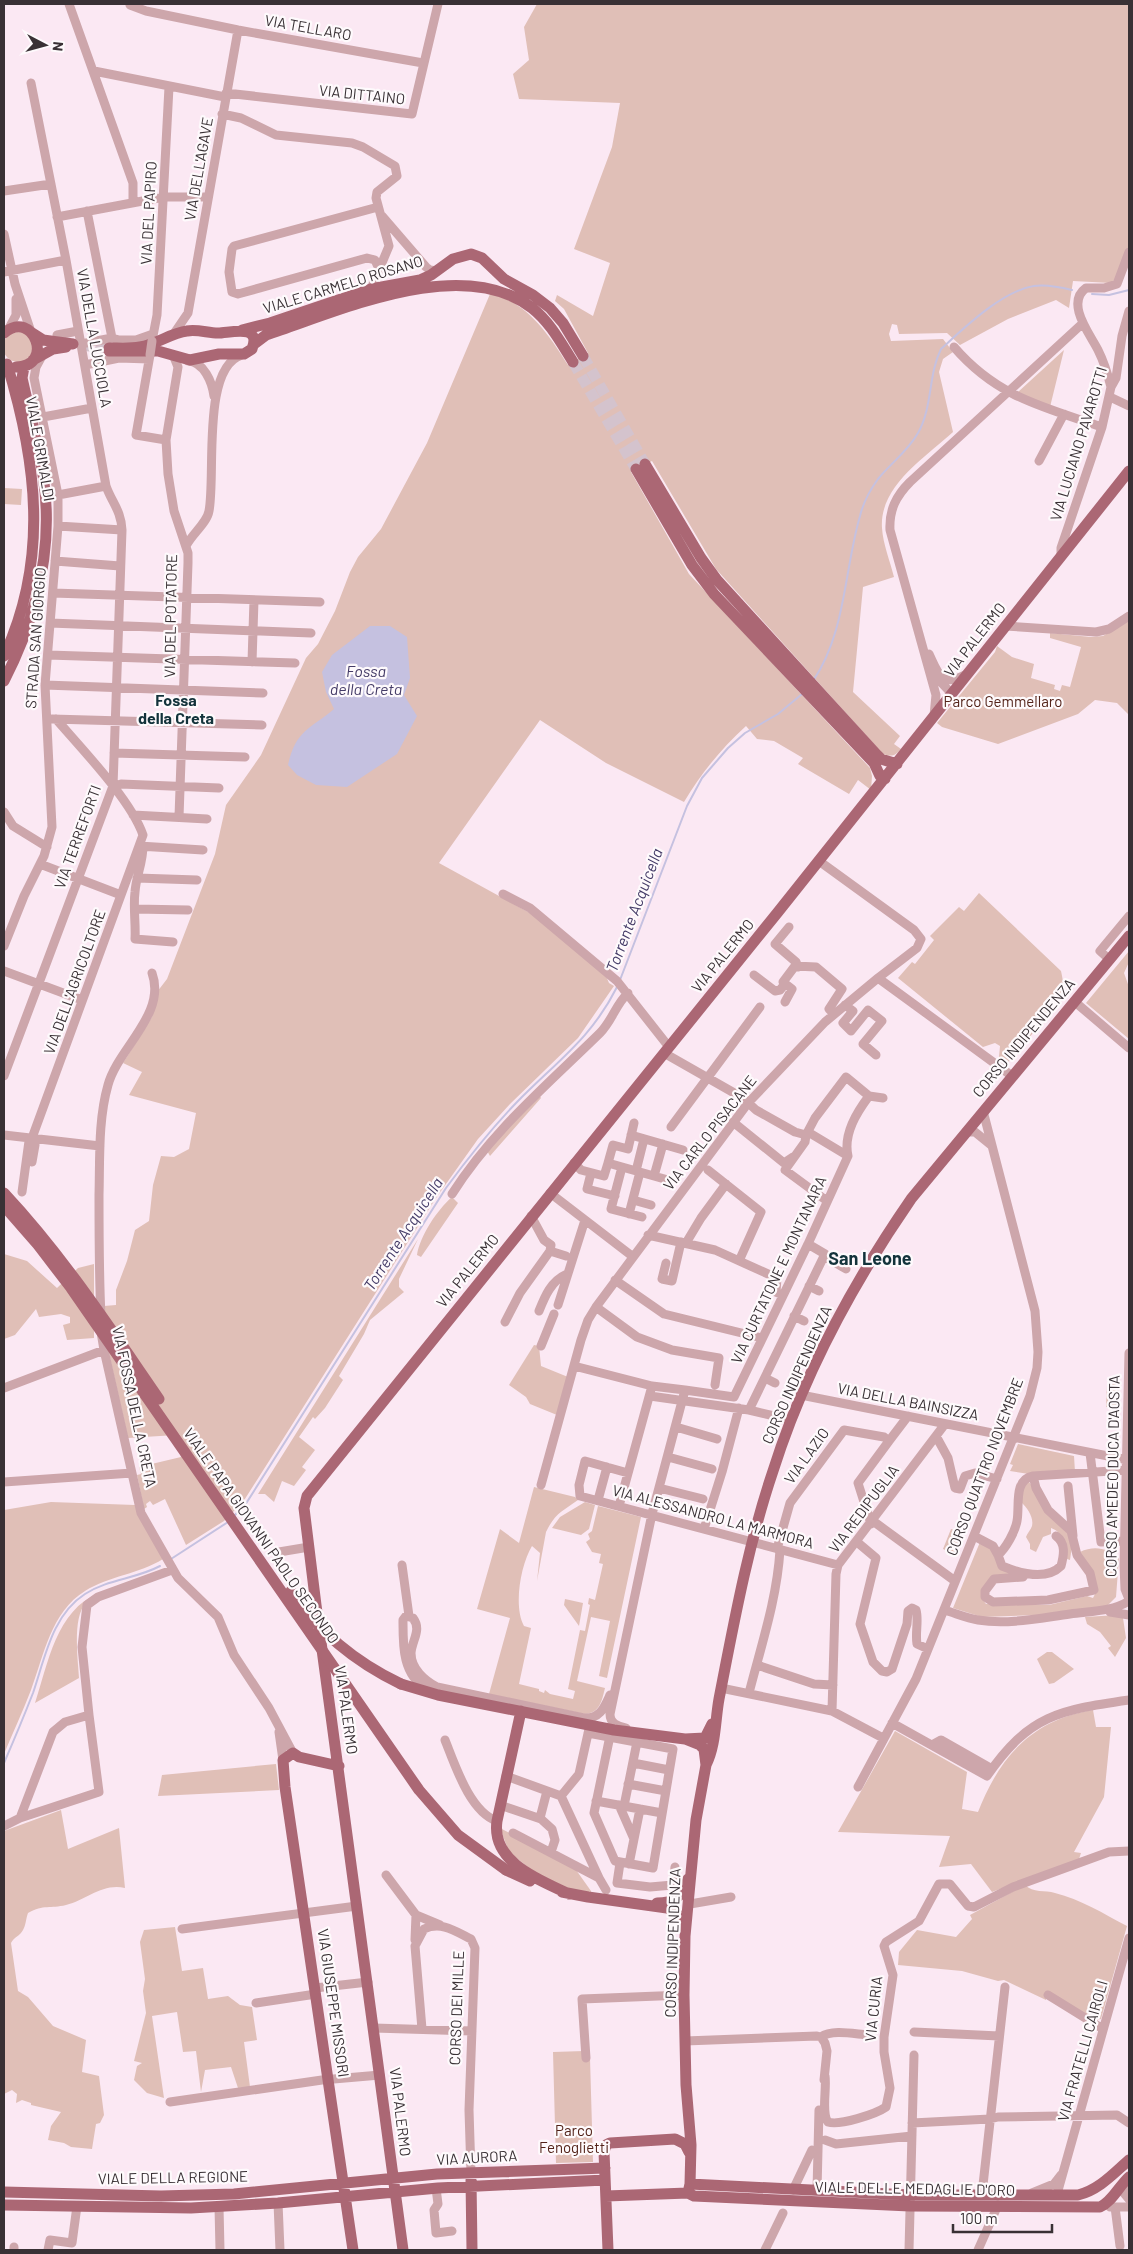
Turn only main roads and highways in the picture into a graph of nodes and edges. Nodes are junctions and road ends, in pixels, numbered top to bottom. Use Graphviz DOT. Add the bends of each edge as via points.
graph roads {
  1 [pos="242,330"];
  2 [pos="5,332"];
  3 [pos="32,333"];
  4 [pos="172,335"];
  5 [pos="254,344"];
  6 [pos="173,356"];
  7 [pos="33,361"];
  8 [pos="5,363"];
  9 [pos="641,466"];
  10 [pos="1129,471"];
  11 [pos="4,656"];
  12 [pos="4,681"];
  13 [pos="819,698"];
  14 [pos="867,758"];
  15 [pos="897,764"];
  16 [pos="885,779"];
  17 [pos="875,791"];
  18 [pos="1129,936"];
  19 [pos="4,1193"];
  20 [pos="4,1206"];
  21 [pos="717,1708"];
  22 [pos="521,1711"];
  23 [pos="685,1739"];
  24 [pos="706,1765"];
  25 [pos="339,1766"];
  26 [pos="691,1866"];
  27 [pos="569,1894"];
  28 [pos="642,1904"];
  29 [pos="686,1936"];
  30 [pos="688,2124"];
  31 [pos="675,2139"];
  32 [pos="689,2152"];
  33 [pos="1129,2160"];
  34 [pos="605,2168"];
  35 [pos="550,2170"];
  36 [pos="513,2171"];
  37 [pos="471,2173"];
  38 [pos="393,2178"];
  39 [pos="1128,2178"];
  40 [pos="605,2180"];
  41 [pos="550,2182"];
  42 [pos="1104,2182"];
  43 [pos="513,2184"];
  44 [pos="471,2186"];
  45 [pos="693,2187"];
  46 [pos="344,2190"];
  47 [pos="395,2191"];
  48 [pos="4,2192"];
  49 [pos="910,2200"];
  50 [pos="606,2201"];
  51 [pos="4,2205"];
  52 [pos="1100,2207"];
  53 [pos="353,2250"];
  54 [pos="403,2250"];
  55 [pos="472,2250"];
  56 [pos="608,2250"];
  1 -- 4 [label="main road, VIALE CARMELO ROSANO" via="217,333 187,331"];
  1 -- 5 [label="main road" via="251,334"];
  1 -- 5 [label="main road, VIALE CARMELO ROSANO" via="371,289 420,280 459,256 471,254 479,256 504,279 550,308 562,323 578,359 533,309 507,293 475,285 444,285 388,295 266,336"];
  2 -- 3 [label="main road" via="23,328"];
  3 -- 7 [label="main road" via="38,347"];
  3 -- 7 [label="main road" via="44,340 75,345 53,349"];
  4 -- 6 [label="main road" via="167,347"];
  4 -- 6 [label="main road" via="141,347 110,346 158,351"];
  5 -- 6 [label="main road, VIALE CARMELO ROSANO" via="244,354 226,353 190,360"];
  7 -- 8 [label="main road" via="15,367"];
  7 -- 12 [label="main road" via="22,378 43,476 46,540 34,611"];
  8 -- 11 [label="main road, VIALE GRIMALDI" via="29,456 35,516 28,585"];
  9 -- 13 [label="main road" via="700,576 714,594"];
  10 -- 15 [label="main road, VIA PALERMO"];
  13 -- 14 [label="main road"];
  13 -- 15 [label="main road" via="877,755"];
  14 -- 16 [label="main road"];
  14 -- 17 [label="main road" via="876,774"];
  15 -- 16 [label="main road, VIA PALERMO"];
  16 -- 17 [label="main road, VIA PALERMO"];
  17 -- 25 [label="main road, VIA PALERMO" via="310,1490 304,1508"];
  18 -- 21 [label="main road, CORSO INDIPENDENZA" via="911,1199 839,1315 801,1395 772,1471 752,1542"];
  19 -- 22 [label="main road, VIALE PAPA GIOVANNI PAOLO SECONDO, bridge" via="78,1282 310,1617 330,1638 353,1658 400,1684"];
  20 -- 27 [label="main road, VIALE PAPA GIOVANNI PAOLO SECONDO, bridge" via="77,1296 419,1790 458,1835 506,1870"];
  21 -- 23 [label="main road" via="708,1736 701,1740"];
  21 -- 24 [label="main road, CORSO INDIPENDENZA" via="715,1732"];
  22 -- 23 [label="main road" via="589,1729"];
  22 -- 27 [label="main road" via="497,1821 500,1844 514,1863 537,1879"];
  23 -- 24 [label="main road" via="704,1749"];
  24 -- 26 [label="main road, CORSO INDIPENDENZA"];
  25 -- 38 [label="main road, VIA PALERMO"];
  25 -- 46 [label="main road, VIA GIUSEPPE MISSORI" via="293,1753 283,1760"];
  26 -- 28 [label="main road" via="685,1889 679,1896 668,1902"];
  26 -- 29 [label="main road, CORSO INDIPENDENZA"];
  27 -- 28 [label="main road"];
  28 -- 29 [label="main road" via="677,1913 682,1918"];
  29 -- 30 [label="main road, CORSO INDIPENDENZA" via="684,1995"];
  30 -- 31 [label="main road" via="685,2132"];
  30 -- 32 [label="main road, CORSO INDIPENDENZA"];
  31 -- 32 [label="main road"];
  31 -- 34 [label="main road" via="610,2143 604,2148"];
  32 -- 45 [label="main road, CORSO INDIPENDENZA"];
  33 -- 42 [label="main road"];
  34 -- 35 [label="main road, VIA AURORA"];
  34 -- 40 [label="main road"];
  35 -- 36 [label="main road, VIA AURORA"];
  35 -- 41 [label="main road"];
  36 -- 37 [label="main road, VIA AURORA"];
  36 -- 43 [label="main road"];
  37 -- 38 [label="main road, VIA AURORA"];
  37 -- 44 [label="main road"];
  38 -- 46 [label="main road, VIA AURORA"];
  38 -- 47 [label="main road, VIA PALERMO"];
  39 -- 52 [label="main road"];
  40 -- 41 [label="main road, VIA AURORA"];
  40 -- 50 [label="main road"];
  41 -- 43 [label="main road, VIA AURORA"];
  42 -- 49 [label="main road, VIALE DELLE MEDAGLIE D'ORO" via="1078,2195 982,2194"];
  42 -- 52 [label="main road" via="1092,2198"];
  43 -- 44 [label="main road, VIA AURORA"];
  44 -- 47 [label="main road, VIA AURORA"];
  44 -- 55 [label="main road"];
  45 -- 49 [label="main road, VIALE DELLE MEDAGLIE D'ORO" via="812,2190"];
  45 -- 49 [label="main road, VIALE DELLE MEDAGLIE D'ORO" via="700,2197 807,2203"];
  45 -- 50 [label="main road, VIALE DELLE MEDAGLIE D'ORO"];
  46 -- 47 [label="main road, VIA AURORA"];
  46 -- 48 [label="main road, VIALE DELLA REGIONE" via="161,2196"];
  46 -- 51 [label="main road" via="278,2202 219,2207"];
  46 -- 53 [label="main road, VIA GIUSEPPE MISSORI"];
  47 -- 54 [label="main road, VIA PALERMO"];
  49 -- 52 [label="main road, VIALE DELLE MEDAGLIE D'ORO" via="998,2206"];
  50 -- 56 [label="main road"];
}
